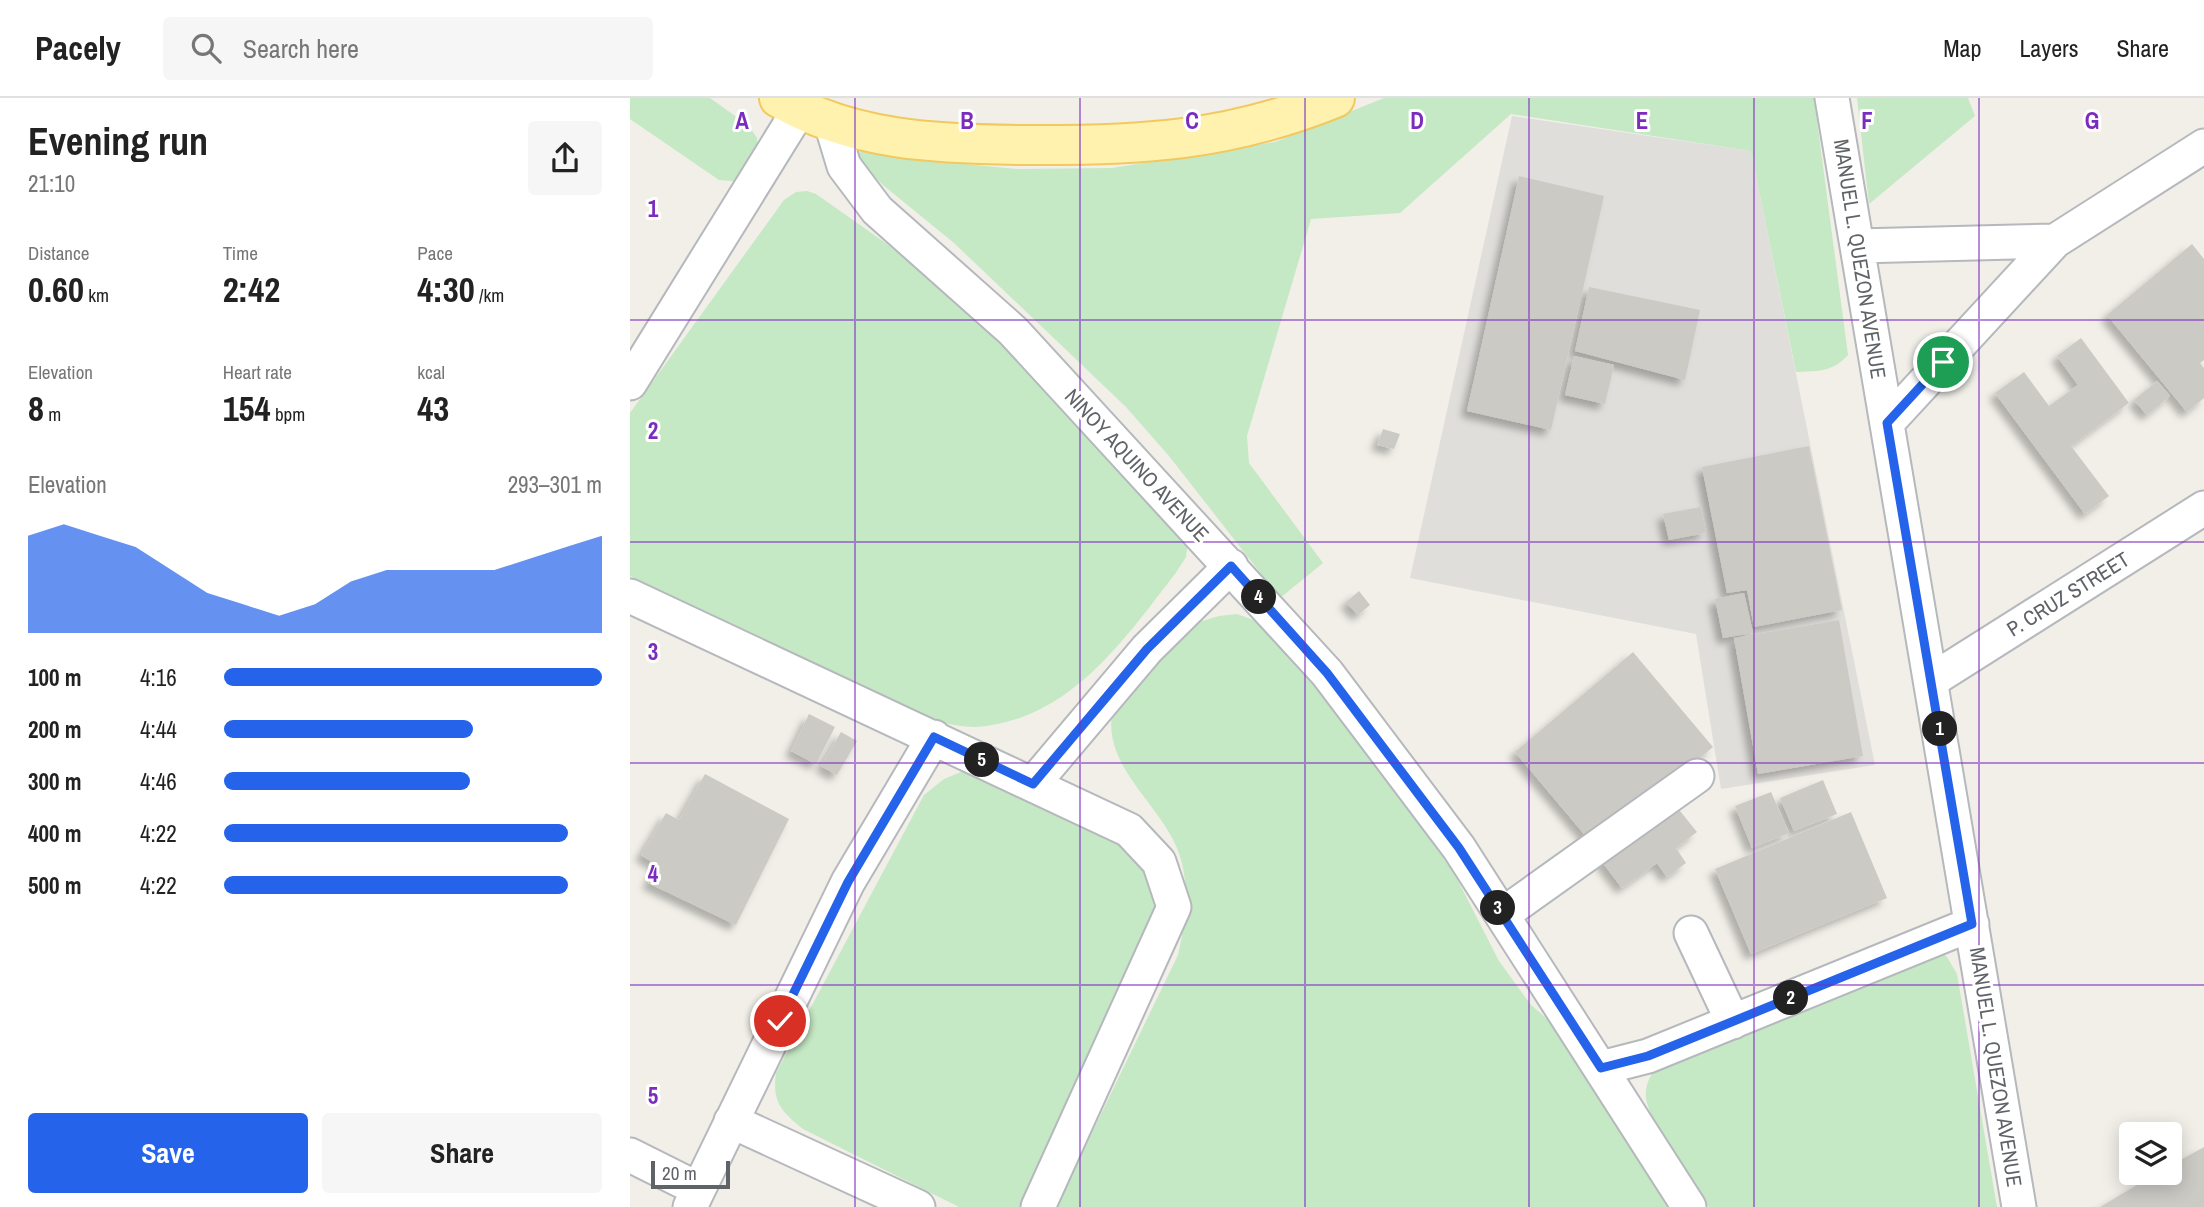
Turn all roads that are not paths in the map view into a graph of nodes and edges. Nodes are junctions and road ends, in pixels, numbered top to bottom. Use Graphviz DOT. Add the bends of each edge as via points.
graph roads {
  1 [pos="1335,98"];
  2 [pos="1832,98"];
  3 [pos="803,110"];
  4 [pos="2204,146"];
  5 [pos="2055,241"];
  6 [pos="1858,246"];
  7 [pos="630,383"];
  8 [pos="1887,423"];
  9 [pos="2204,508"];
  10 [pos="1231,566"];
  11 [pos="630,596"];
  12 [pos="1932,680"];
  13 [pos="934,737"];
  14 [pos="1697,776"];
  15 [pos="1033,784"];
  16 [pos="1502,915"];
  17 [pos="1972,924"];
  18 [pos="1691,933"];
  19 [pos="1733,1022"];
  20 [pos="1601,1068"];
  21 [pos="731,1121"];
  22 [pos="630,1155"];
  23 [pos="694,1198"];
  24 [pos="918,1207"];
  25 [pos="1038,1207"];
  26 [pos="1689,1207"];
  27 [pos="2019,1207"];
  1 -- 3 [label="main road" via="1221,133 1112,146 913,142"];
  2 -- 6 [label="street, MANUEL L. QUEZON AVENUE"];
  3 -- 7 [label="street"];
  3 -- 10 [label="street, NINOY AQUINO AVENUE" via="877,210 1013,331"];
  4 -- 5 [label="street"];
  5 -- 6 [label="street"];
  5 -- 8 [label="street"];
  6 -- 8 [label="street, MANUEL L. QUEZON AVENUE"];
  8 -- 12 [label="street, MANUEL L. QUEZON AVENUE"];
  9 -- 12 [label="street, P. CRUZ STREET"];
  10 -- 15 [label="street" via="1147,649"];
  10 -- 16 [label="street, NINOY AQUINO AVENUE" via="1327,673 1459,848"];
  11 -- 13 [label="street"];
  12 -- 17 [label="street, MANUEL L. QUEZON AVENUE"];
  13 -- 15 [label="street"];
  13 -- 21 [label="street" via="848,882"];
  14 -- 16 [label="street"];
  15 -- 25 [label="street" via="1129,830 1159,862 1174,906"];
  16 -- 20 [label="street, NINOY AQUINO AVENUE"];
  17 -- 19 [label="street"];
  17 -- 27 [label="street, MANUEL L. QUEZON AVENUE"];
  18 -- 19 [label="street"];
  19 -- 20 [label="street" via="1648,1056"];
  20 -- 26 [label="street, NINOY AQUINO AVENUE"];
  21 -- 23 [label="street"];
  21 -- 24 [label="street"];
  22 -- 23 [label="street"];
}
